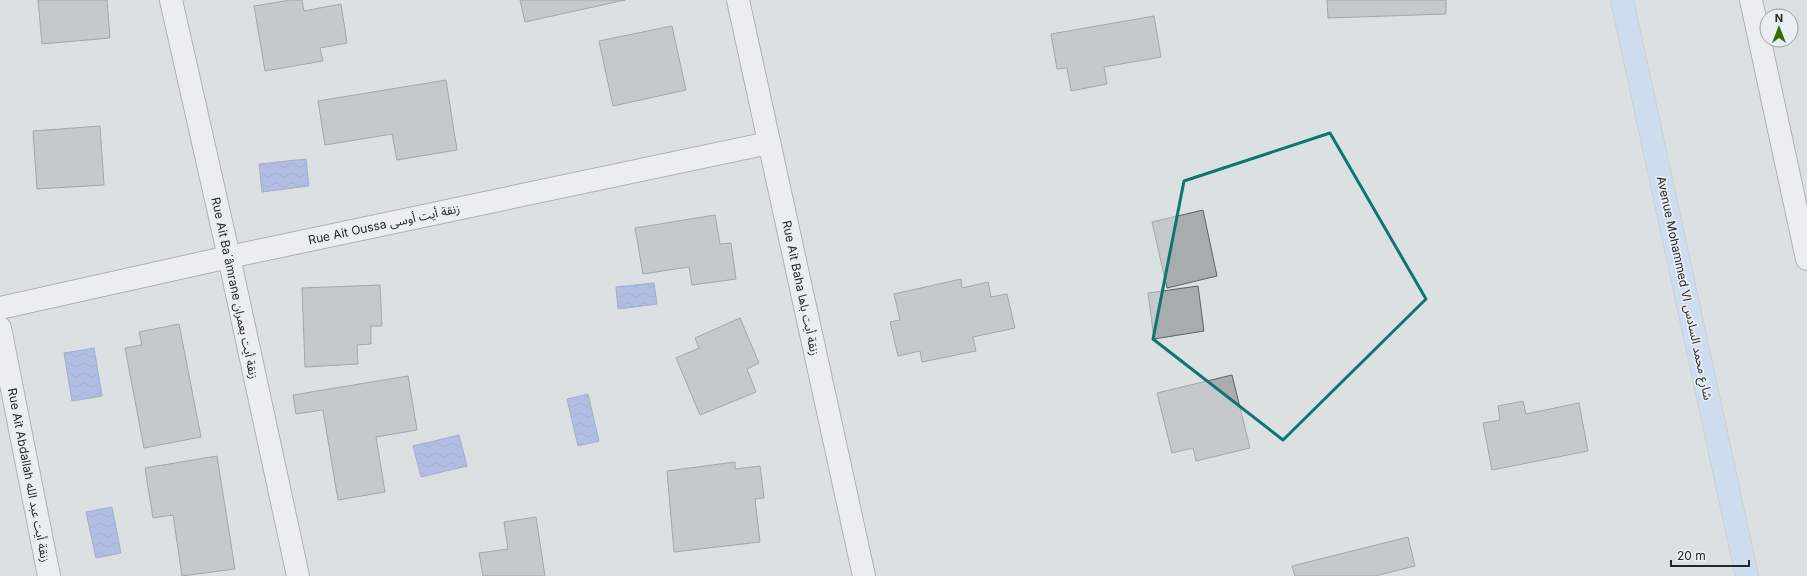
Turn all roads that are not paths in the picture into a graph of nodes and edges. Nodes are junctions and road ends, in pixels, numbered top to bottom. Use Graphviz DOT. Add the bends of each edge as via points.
graph roads {
  1 [pos="171,0"];
  2 [pos="738,0"];
  3 [pos="1622,0"];
  4 [pos="1751,0"];
  5 [pos="769,143"];
  6 [pos="229,257"];
  7 [pos="1807,259"];
  8 [pos="0,308"];
  9 [pos="0,328"];
  10 [pos="49,576"];
  11 [pos="298,576"];
  12 [pos="864,576"];
  13 [pos="1747,576"];
  1 -- 6 [label="street, Rue Ait Ba´âmrane زنقة أيت بعمران"];
  2 -- 5 [label="street, Rue Ait Baha زنقة أيت باها"];
  3 -- 13 [label="main road, Avenue Mohammed VI شارع محمد السادس"];
  4 -- 7 [label="street"];
  5 -- 6 [label="street, Rue Ait Oussa زنقة أيت أوسى"];
  5 -- 12 [label="street, Rue Ait Baha زنقة أيت باها"];
  6 -- 8 [label="street, Rue Ait Oussa زنقة أيت أوسى"];
  6 -- 11 [label="street, Rue Ait Ba´âmrane زنقة أيت بعمران"];
  9 -- 10 [label="street, Rue Ait Abdallah زنقة أيت عبد الله"];
}
